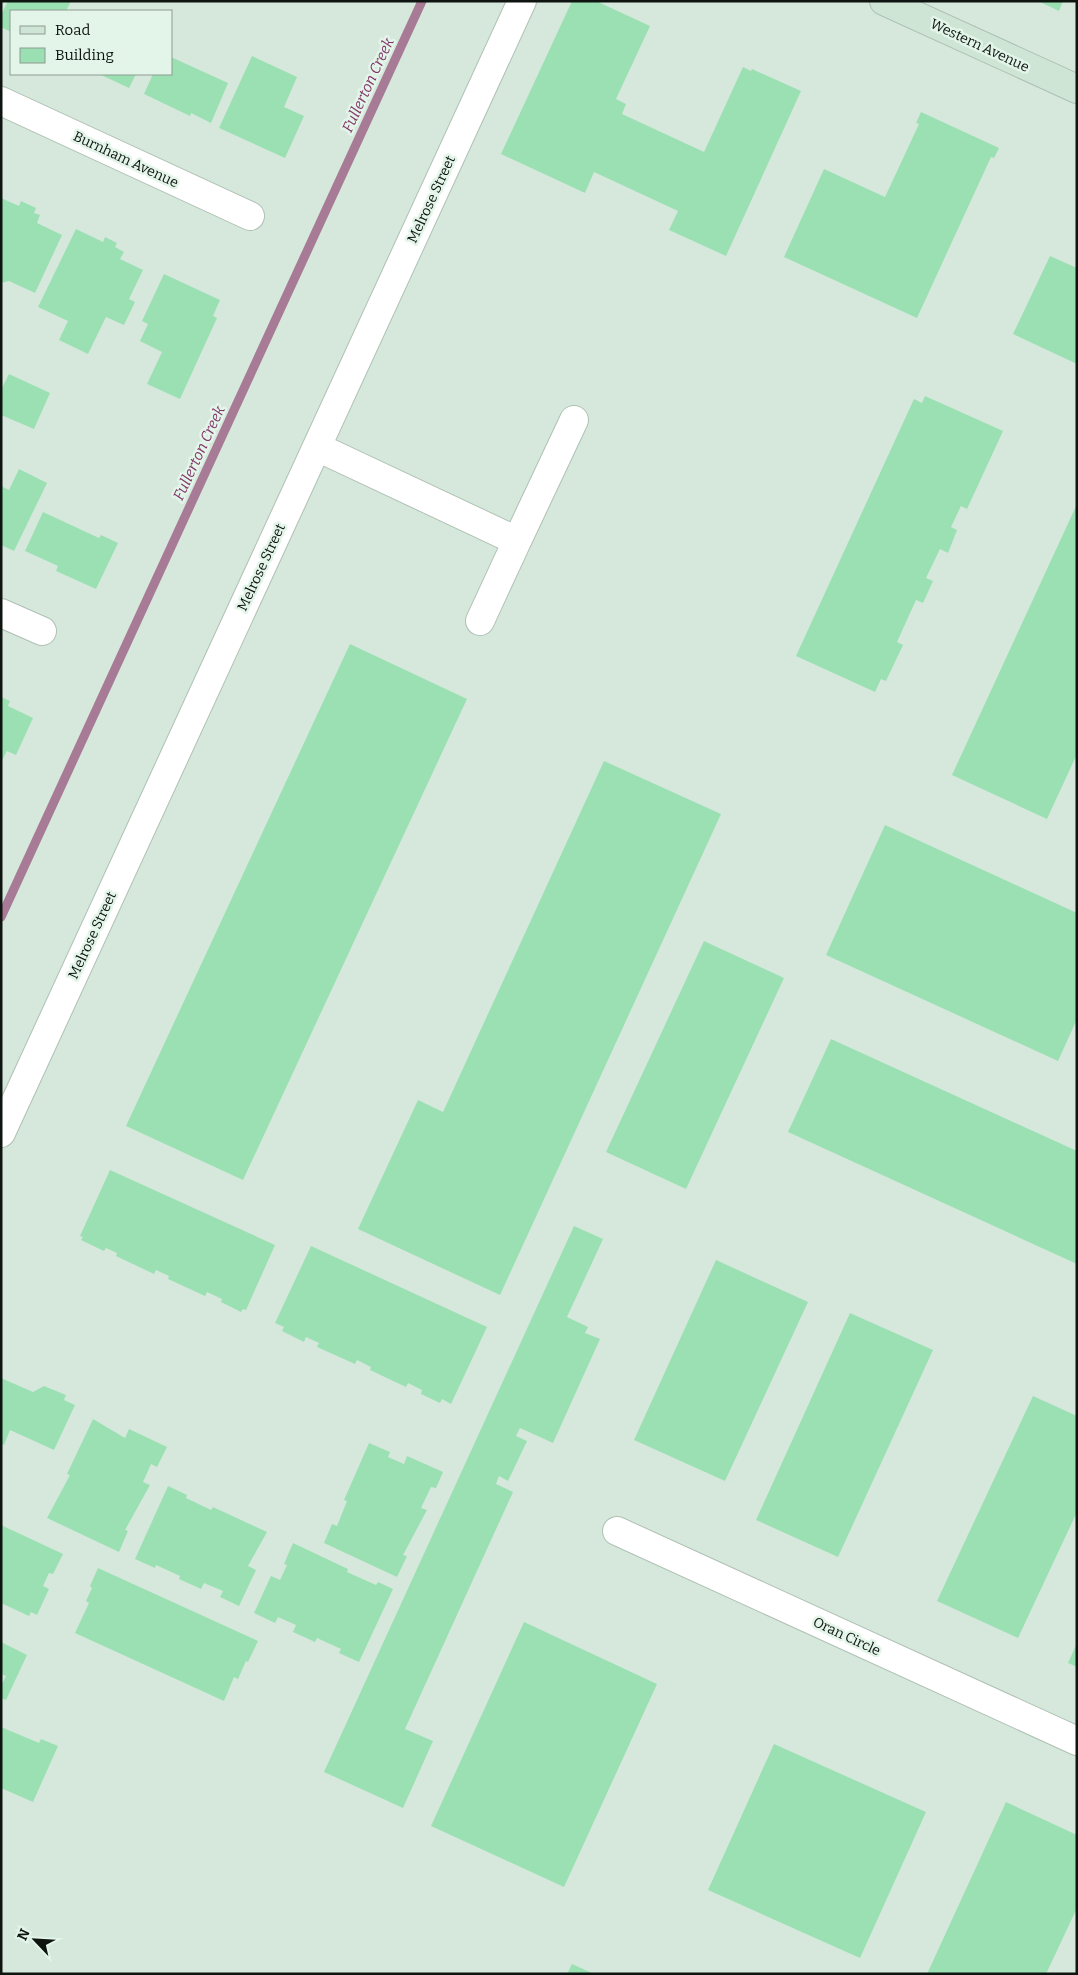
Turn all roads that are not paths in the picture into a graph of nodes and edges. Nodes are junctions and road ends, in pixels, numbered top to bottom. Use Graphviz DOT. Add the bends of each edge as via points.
graph roads {
  1 [pos="522,1"];
  2 [pos="892,3"];
  3 [pos="1077,89"];
  4 [pos="1,101"];
  5 [pos="250,216"];
  6 [pos="574,420"];
  7 [pos="317,447"];
  8 [pos="517,540"];
  9 [pos="1,613"];
  10 [pos="480,621"];
  11 [pos="42,631"];
  12 [pos="1,1133"];
  13 [pos="617,1531"];
  14 [pos="1077,1741"];
  1 -- 7 [label="street, Melrose Street"];
  2 -- 3 [label="main road, Western Avenue"];
  4 -- 5 [label="street, Burnham Avenue"];
  6 -- 8 [label="street"];
  7 -- 8 [label="street"];
  7 -- 12 [label="street, Melrose Street"];
  8 -- 10 [label="street"];
  9 -- 11 [label="street"];
  13 -- 14 [label="street, Oran Circle"];
}
